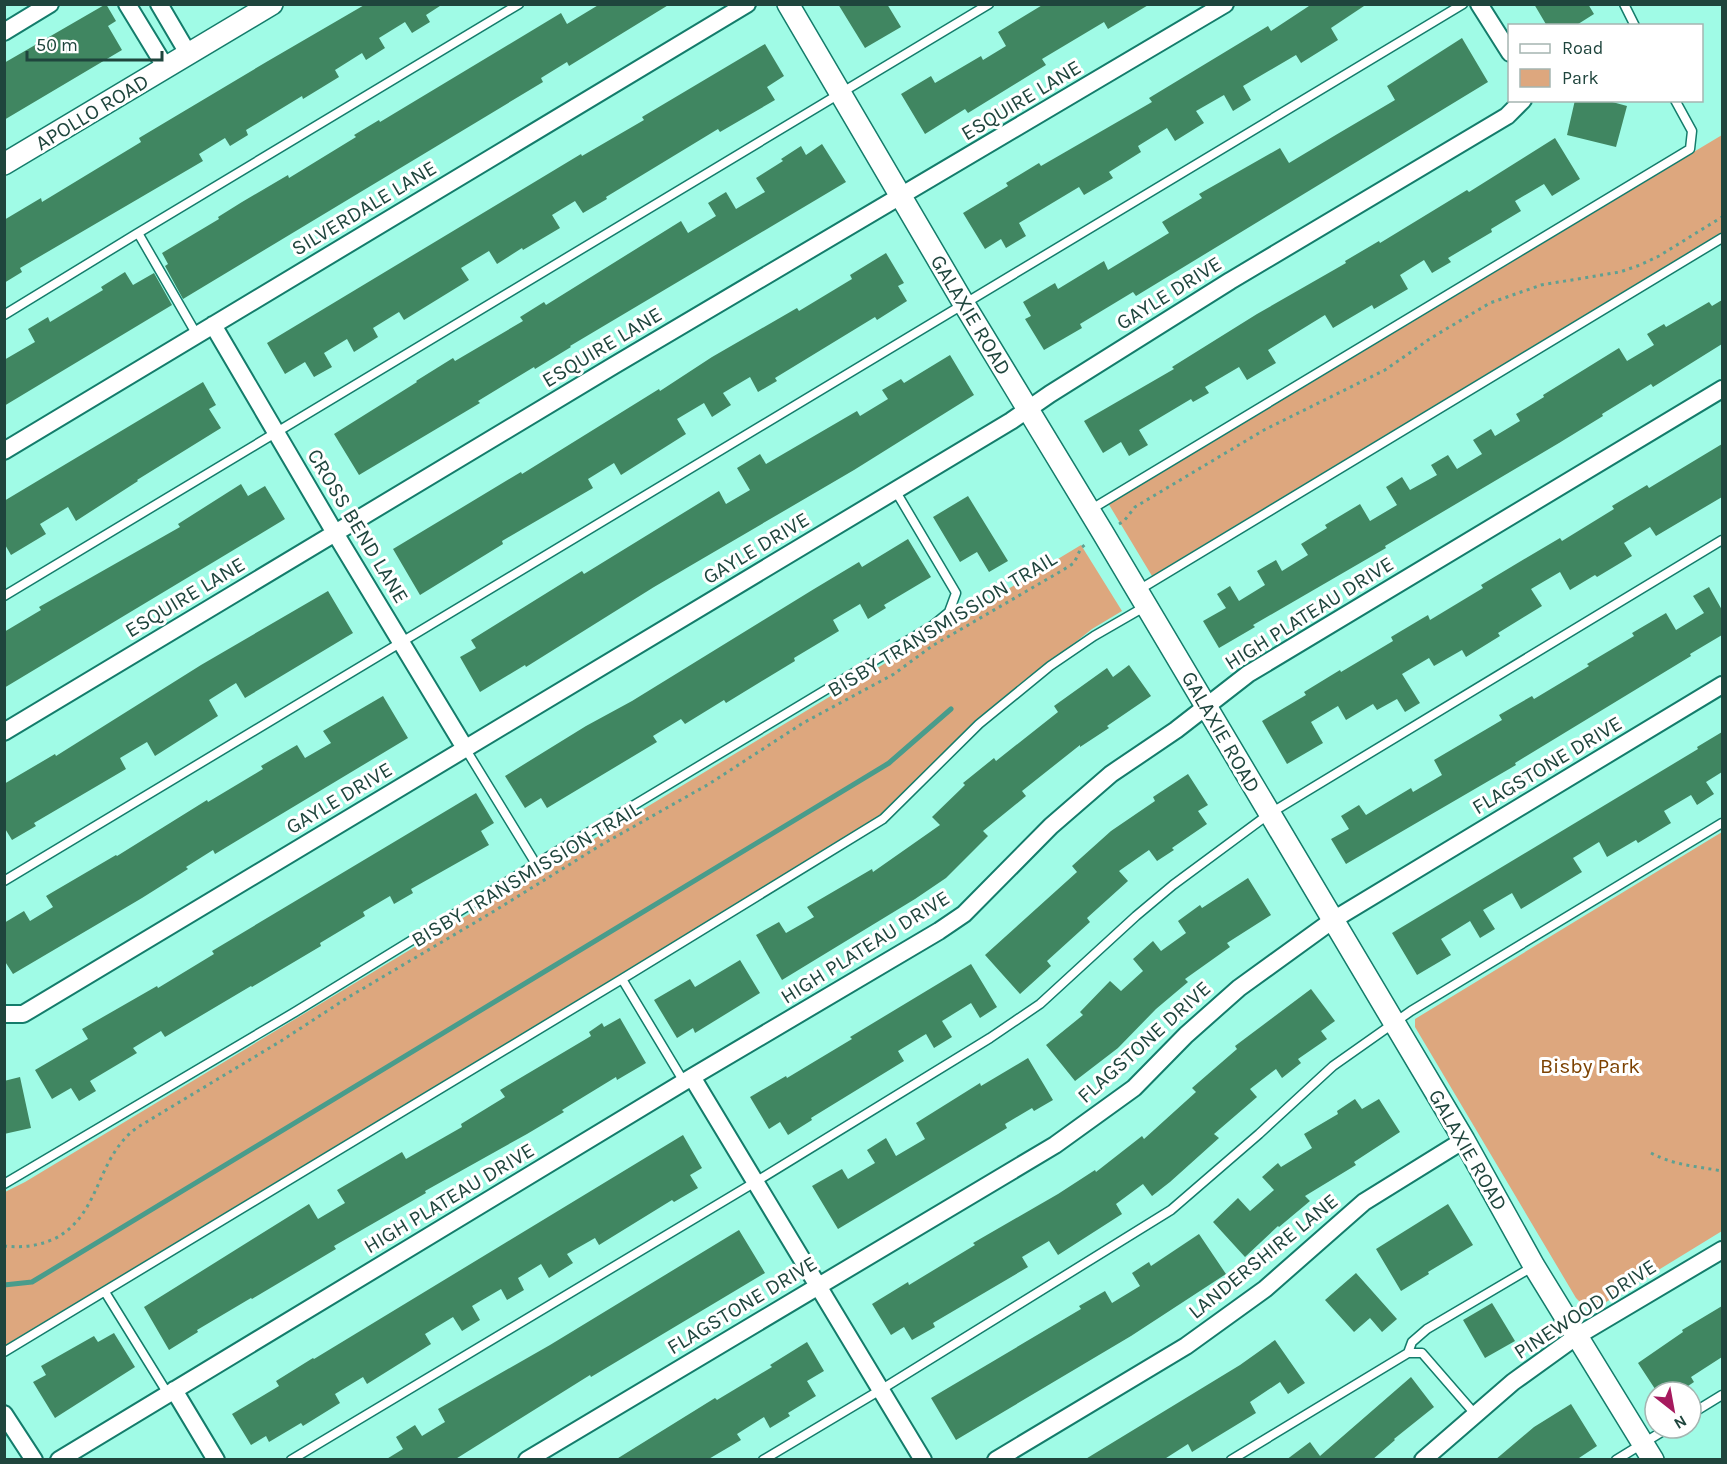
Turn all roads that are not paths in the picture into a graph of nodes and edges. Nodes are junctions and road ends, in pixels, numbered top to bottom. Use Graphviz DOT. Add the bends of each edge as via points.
graph roads {
  1 [pos="51,4"];
  2 [pos="127,4"];
  3 [pos="159,4"];
  4 [pos="272,4"];
  5 [pos="519,4"];
  6 [pos="747,4"];
  7 [pos="788,4"];
  8 [pos="988,4"];
  9 [pos="1225,4"];
  10 [pos="1463,4"];
  11 [pos="1479,4"];
  12 [pos="1624,4"];
  13 [pos="1634,24"];
  14 [pos="4,32"];
  15 [pos="1508,51"];
  16 [pos="189,54"];
  17 [pos="166,68"];
  18 [pos="841,93"];
  19 [pos="1523,102"];
  20 [pos="1676,102"];
  21 [pos="4,164"];
  22 [pos="902,197"];
  23 [pos="138,233"];
  24 [pos="1722,238"];
  25 [pos="964,304"];
  26 [pos="4,315"];
  27 [pos="213,325"];
  28 [pos="197,335"];
  29 [pos="1722,389"];
  30 [pos="1028,409"];
  31 [pos="276,433"];
  32 [pos="4,451"];
  33 [pos="895,490"];
  34 [pos="1089,510"];
  35 [pos="335,532"];
  36 [pos="1722,540"];
  37 [pos="4,596"];
  38 [pos="1142,599"];
  39 [pos="401,642"];
  40 [pos="1722,685"];
  41 [pos="1206,707"];
  42 [pos="4,732"];
  43 [pos="465,748"];
  44 [pos="1269,814"];
  45 [pos="1722,823"];
  46 [pos="536,864"];
  47 [pos="4,881"];
  48 [pos="1333,920"];
  49 [pos="622,979"];
  50 [pos="4,1014"];
  51 [pos="1394,1024"];
  52 [pos="688,1080"];
  53 [pos="1464,1140"];
  54 [pos="757,1181"];
  55 [pos="4,1184"];
  56 [pos="1722,1250"];
  57 [pos="1534,1266"];
  58 [pos="818,1285"];
  59 [pos="105,1292"];
  60 [pos="1577,1336"];
  61 [pos="4,1352"];
  62 [pos="1408,1353"];
  63 [pos="882,1389"];
  64 [pos="171,1392"];
  65 [pos="1722,1395"];
  66 [pos="1703,1407"];
  67 [pos="4,1414"];
  68 [pos="1475,1414"];
  69 [pos="1648,1451"];
  70 [pos="63,1458"];
  71 [pos="34,1460"];
  72 [pos="216,1460"];
  73 [pos="291,1460"];
  74 [pos="527,1460"];
  75 [pos="763,1460"];
  76 [pos="923,1460"];
  77 [pos="996,1460"];
  78 [pos="1231,1460"];
  79 [pos="1423,1460"];
  80 [pos="1616,1460"];
  1 -- 14 [label="street"];
  2 -- 17 [label="street"];
  3 -- 16 [label="street"];
  4 -- 16 [label="street, APOLLO ROAD"];
  5 -- 23 [label="lane"];
  6 -- 27 [label="street, SILVERDALE LANE"];
  7 -- 18 [label="street, GALAXIE ROAD"];
  8 -- 18 [label="lane"];
  9 -- 22 [label="street, ESQUIRE LANE"];
  10 -- 25 [label="lane"];
  11 -- 15 [label="street"];
  12 -- 13 [label="lane"];
  16 -- 17 [label="street, APOLLO ROAD"];
  17 -- 21 [label="street, APOLLO ROAD"];
  18 -- 22 [label="street, GALAXIE ROAD"];
  18 -- 31 [label="lane"];
  19 -- 30 [label="street, GAYLE DRIVE" via="1507,116 1230,281"];
  20 -- 34 [label="lane" via="1692,130 1690,149"];
  22 -- 25 [label="street, GALAXIE ROAD"];
  22 -- 35 [label="street, ESQUIRE LANE"];
  23 -- 26 [label="lane"];
  23 -- 28 [label="lane"];
  24 -- 38 [label="lane"];
  25 -- 30 [label="street, GALAXIE ROAD"];
  25 -- 39 [label="lane"];
  27 -- 28 [label="street, SILVERDALE LANE"];
  27 -- 31 [label="street, CROSS BEND LANE"];
  28 -- 32 [label="street, SILVERDALE LANE"];
  29 -- 41 [label="street, HIGH PLATEAU DRIVE" via="1248,674"];
  30 -- 33 [label="street, GAYLE DRIVE"];
  30 -- 34 [label="street, GALAXIE ROAD"];
  31 -- 35 [label="street, CROSS BEND LANE"];
  31 -- 37 [label="lane"];
  33 -- 43 [label="street, GAYLE DRIVE"];
  33 -- 46 [label="lane" via="956,593 949,612 932,626"];
  34 -- 38 [label="street, GALAXIE ROAD"];
  35 -- 39 [label="street, CROSS BEND LANE"];
  35 -- 42 [label="street, ESQUIRE LANE"];
  36 -- 44 [label="lane"];
  38 -- 41 [label="street, GALAXIE ROAD"];
  38 -- 49 [label="lane" via="1050,666 980,724 883,819"];
  39 -- 43 [label="street, CROSS BEND LANE"];
  39 -- 47 [label="lane"];
  40 -- 48 [label="street, FLAGSTONE DRIVE"];
  41 -- 44 [label="street, GALAXIE ROAD"];
  41 -- 52 [label="street, HIGH PLATEAU DRIVE" via="1078,802 964,914"];
  43 -- 46 [label="lane"];
  43 -- 50 [label="street, GAYLE DRIVE" via="23,1014"];
  44 -- 48 [label="street, GALAXIE ROAD"];
  44 -- 54 [label="lane" via="1154,901 1040,1004"];
  45 -- 51 [label="lane"];
  46 -- 55 [label="lane"];
  48 -- 51 [label="street, GALAXIE ROAD"];
  48 -- 58 [label="street, FLAGSTONE DRIVE" via="1239,988 1134,1088 1095,1117 1055,1145"];
  49 -- 52 [label="lane"];
  49 -- 59 [label="lane"];
  51 -- 53 [label="street, GALAXIE ROAD"];
  51 -- 63 [label="lane" via="1333,1066 1170,1210"];
  52 -- 54 [label="street"];
  52 -- 64 [label="street, HIGH PLATEAU DRIVE"];
  53 -- 57 [label="street, GALAXIE ROAD"];
  53 -- 77 [label="street, LANDERSHIRE LANE" via="1364,1202 1265,1289 1186,1346"];
  54 -- 58 [label="street"];
  54 -- 73 [label="lane"];
  56 -- 60 [label="street, PINEWOOD DRIVE"];
  57 -- 60 [label="street, GALAXIE ROAD"];
  57 -- 62 [label="lane" via="1427,1329 1412,1342"];
  58 -- 63 [label="street"];
  58 -- 74 [label="street, FLAGSTONE DRIVE"];
  59 -- 61 [label="lane"];
  59 -- 64 [label="lane"];
  60 -- 68 [label="street, PINEWOOD DRIVE"];
  60 -- 69 [label="street, GALAXIE ROAD"];
  62 -- 68 [label="lane" via="1422,1353"];
  62 -- 78 [label="lane"];
  63 -- 75 [label="lane"];
  63 -- 76 [label="street"];
  64 -- 70 [label="street, HIGH PLATEAU DRIVE"];
  64 -- 72 [label="street"];
  65 -- 66 [label="lane"];
  67 -- 71 [label="street"];
  68 -- 79 [label="street, PINEWOOD DRIVE"];
  69 -- 80 [label="lane"];
}
